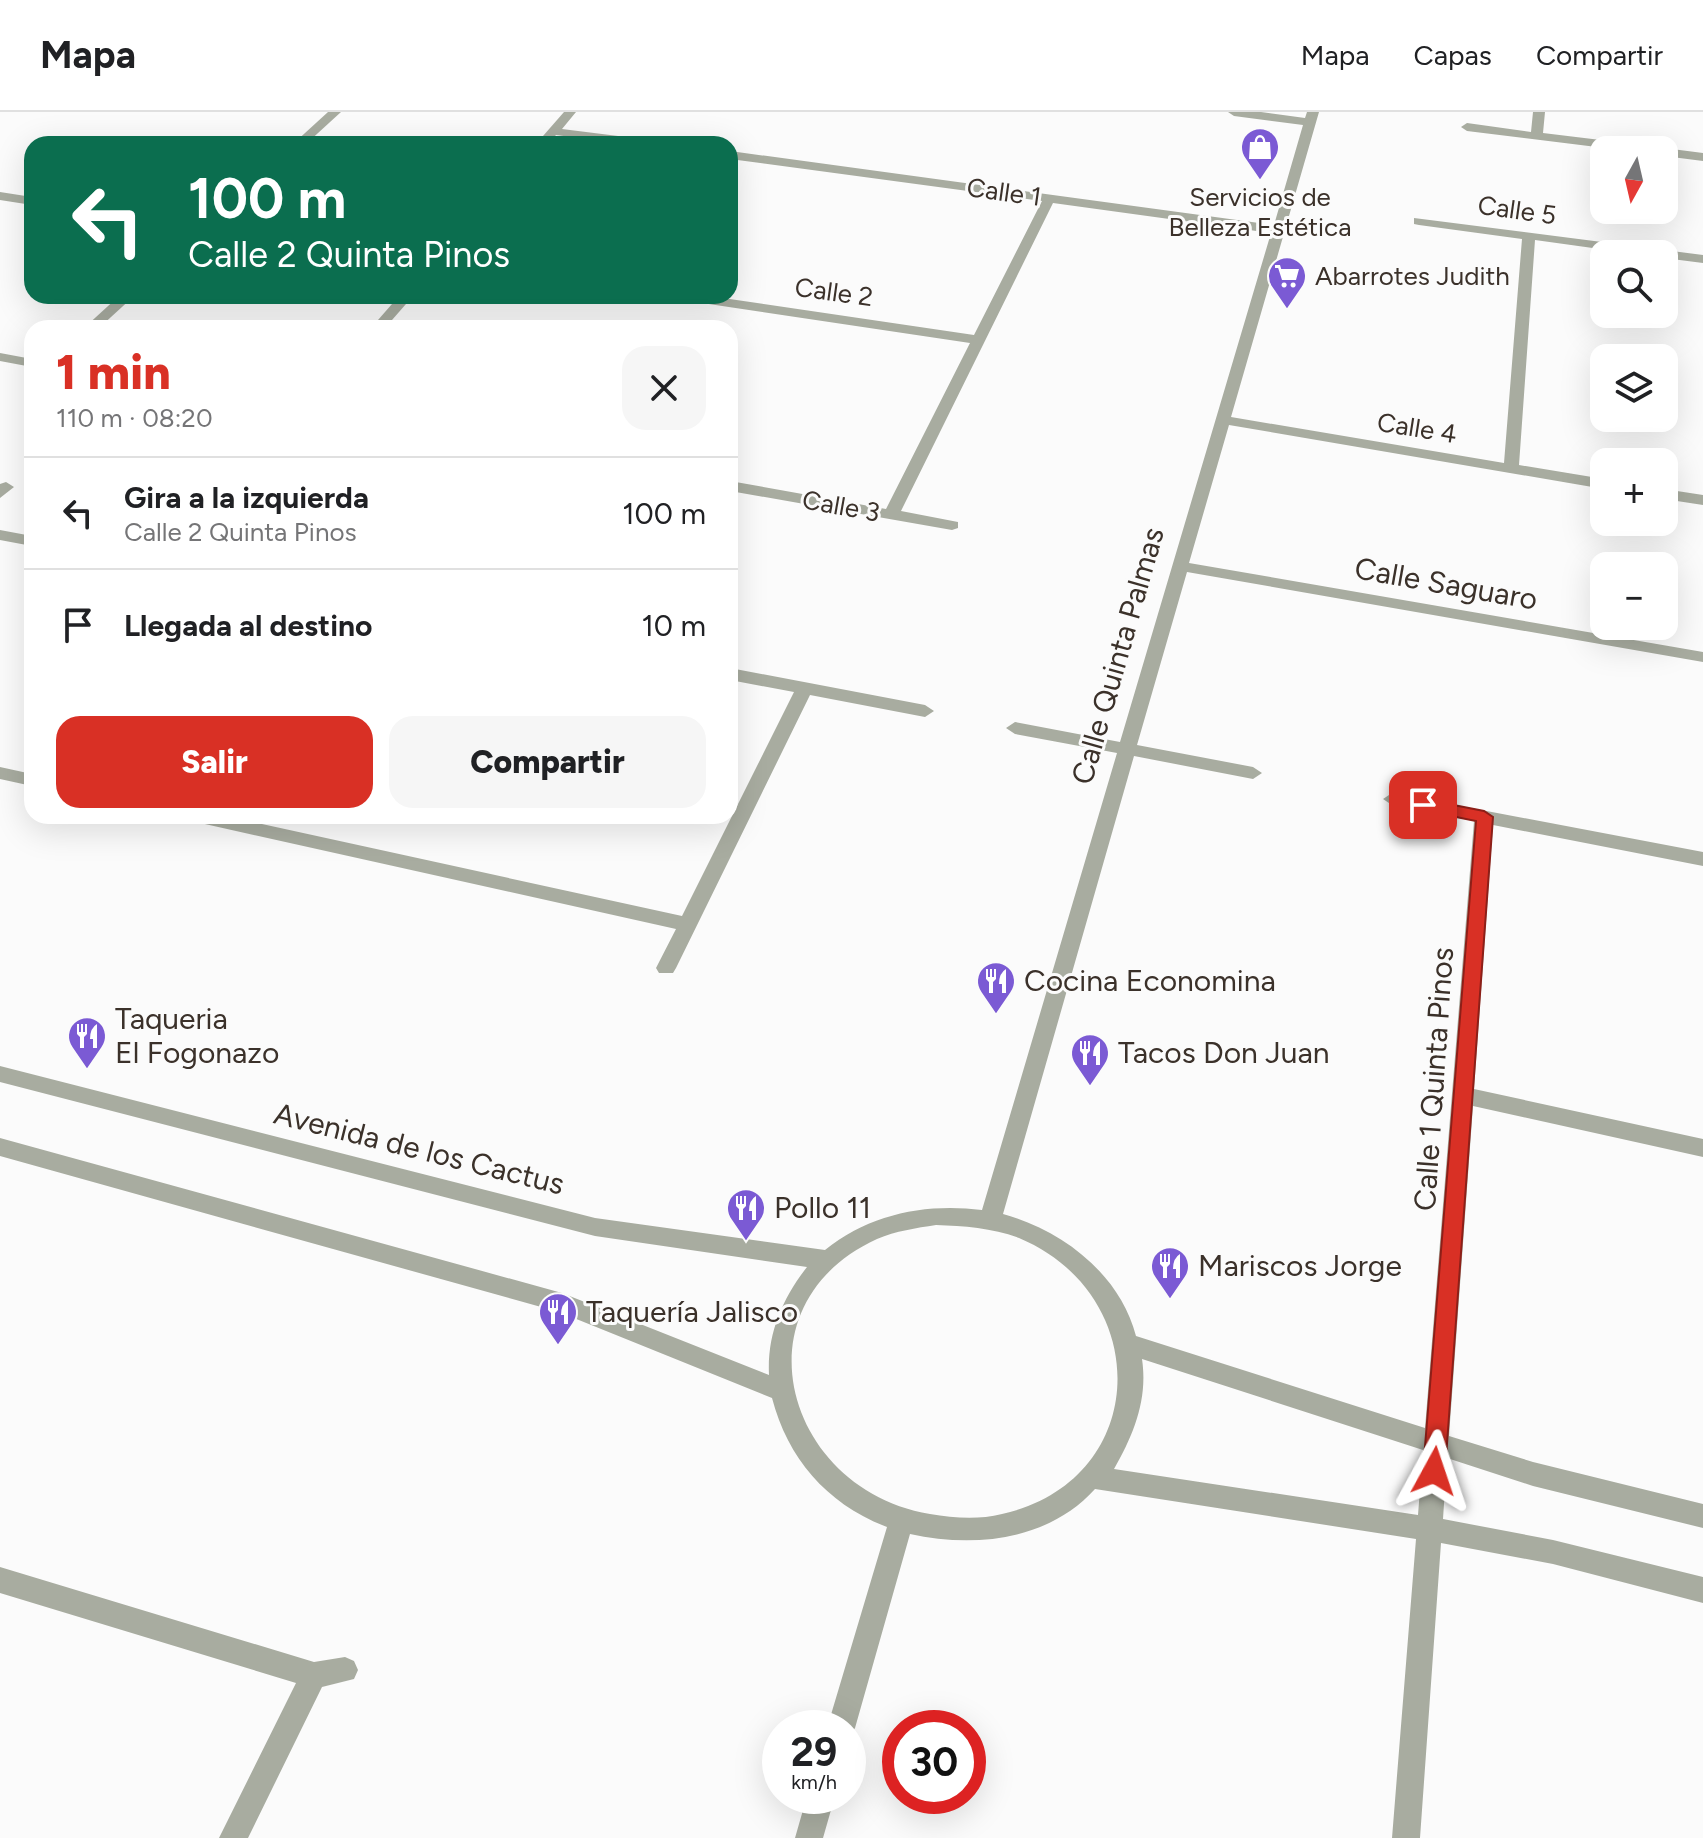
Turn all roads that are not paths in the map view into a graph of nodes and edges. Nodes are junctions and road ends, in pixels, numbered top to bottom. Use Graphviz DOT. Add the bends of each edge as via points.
graph roads {
  1 [pos="335,112"];
  2 [pos="570,112"];
  3 [pos="1234,112"];
  4 [pos="1539,112"];
  5 [pos="1311,117"];
  6 [pos="1467,127"];
  7 [pos="554,131"];
  8 [pos="308,136"];
  9 [pos="549,136"];
  10 [pos="591,136"];
  11 [pos="1537,136"];
  12 [pos="1590,143"];
  13 [pos="1678,154"];
  14 [pos="738,156"];
  15 [pos="1703,157"];
  16 [pos="0,196"];
  17 [pos="1049,199"];
  18 [pos="24,200"];
  19 [pos="1419,221"];
  20 [pos="1279,230"];
  21 [pos="1529,236"];
  22 [pos="1703,259"];
  23 [pos="118,304"];
  24 [pos="399,304"];
  25 [pos="736,304"];
  26 [pos="100,320"];
  27 [pos="385,320"];
  28 [pos="978,340"];
  29 [pos="0,357"];
  30 [pos="24,362"];
  31 [pos="1223,420"];
  32 [pos="1511,468"];
  33 [pos="1590,482"];
  34 [pos="738,487"];
  35 [pos="1678,496"];
  36 [pos="1703,500"];
  37 [pos="891,515"];
  38 [pos="952,525"];
  39 [pos="0,535"];
  40 [pos="24,540"];
  41 [pos="1180,566"];
  42 [pos="1703,657"];
  43 [pos="738,675"];
  44 [pos="805,688"];
  45 [pos="925,711"];
  46 [pos="1015,728"];
  47 [pos="1127,749"];
  48 [pos="0,773"];
  49 [pos="1253,773"];
  50 [pos="24,778"];
  51 [pos="1392,799"];
  52 [pos="1484,817"];
  53 [pos="738,822"];
  54 [pos="232,824"];
  55 [pos="737,824"];
  56 [pos="1703,859"];
  57 [pos="687,924"];
  58 [pos="666,968"];
  59 [pos="0,1074"];
  60 [pos="1463,1095"];
  61 [pos="0,1147"];
  62 [pos="1703,1148"];
  63 [pos="990,1219"];
  64 [pos="828,1260"];
  65 [pos="1128,1344"];
  66 [pos="781,1391"];
  67 [pos="1436,1442"];
  68 [pos="1093,1477"];
  69 [pos="1703,1516"];
  70 [pos="901,1521"];
  71 [pos="1429,1529"];
  72 [pos="0,1580"];
  73 [pos="1703,1590"];
  74 [pos="345,1670"];
  75 [pos="314,1675"];
  76 [pos="846,1710"];
  77 [pos="816,1814"];
  78 [pos="233,1838"];
  79 [pos="809,1838"];
  80 [pos="1406,1838"];
  1 -- 8 [label="street"];
  2 -- 7 [label="street"];
  3 -- 5 [label="street"];
  4 -- 11 [label="street"];
  5 -- 20 [label="street, Calle Quinta Palmas"];
  6 -- 11 [label="street"];
  7 -- 9 [label="street"];
  7 -- 10 [label="street"];
  11 -- 12 [label="street"];
  13 -- 15 [label="street"];
  14 -- 17 [label="street, Calle 1"];
  16 -- 18 [label="street"];
  17 -- 20 [label="street, Calle 1"];
  17 -- 28 [label="street"];
  19 -- 21 [label="street, Calle 5"];
  20 -- 31 [label="street, Calle Quinta Palmas"];
  21 -- 22 [label="street, Calle 5"];
  21 -- 32 [label="street"];
  23 -- 26 [label="street"];
  24 -- 27 [label="street"];
  25 -- 28 [label="street, Calle 2"];
  28 -- 37 [label="street"];
  29 -- 30 [label="street"];
  31 -- 32 [label="street, Calle 4"];
  31 -- 41 [label="street, Calle Quinta Palmas"];
  32 -- 33 [label="street, Calle 4"];
  34 -- 37 [label="street, Calle 3"];
  35 -- 36 [label="street"];
  37 -- 38 [label="street, Calle 3"];
  39 -- 40 [label="street"];
  41 -- 42 [label="street, Calle Saguaro"];
  41 -- 47 [label="street, Calle Quinta Palmas"];
  43 -- 44 [label="street"];
  44 -- 45 [label="street"];
  44 -- 53 [label="street"];
  46 -- 47 [label="street"];
  47 -- 49 [label="street"];
  47 -- 63 [label="street, Calle Quinta Palmas"];
  48 -- 50 [label="street"];
  51 -- 52 [label="street"];
  52 -- 56 [label="street"];
  52 -- 60 [label="street, Calle 1 Quinta Pinos"];
  54 -- 57 [label="street"];
  55 -- 57 [label="street"];
  57 -- 58 [label="street"];
  59 -- 64 [label="street, Avenida de los Cactus" via="595,1227"];
  60 -- 62 [label="street"];
  60 -- 67 [label="street, Calle 1 Quinta Pinos"];
  61 -- 66 [label="street" via="562,1303"];
  63 -- 64 [label="street" via="906,1220 878,1228"];
  63 -- 65 [label="street" via="1041,1239 1080,1265 1118,1315"];
  64 -- 66 [label="street" via="800,1293 783,1333"];
  65 -- 67 [label="street"];
  65 -- 68 [label="street" via="1132,1372 1127,1414 1111,1454"];
  66 -- 70 [label="street" via="802,1446 821,1470 853,1497"];
  67 -- 69 [label="street" via="1533,1474"];
  67 -- 71 [label="street"];
  68 -- 70 [label="street" via="1063,1502 1014,1523 945,1529"];
  68 -- 71 [label="street"];
  70 -- 76 [label="street"];
  71 -- 73 [label="street" via="1553,1552"];
  71 -- 80 [label="street"];
  72 -- 75 [label="street"];
  74 -- 75 [label="street"];
  75 -- 78 [label="street"];
  77 -- 79 [label="street"];
}
